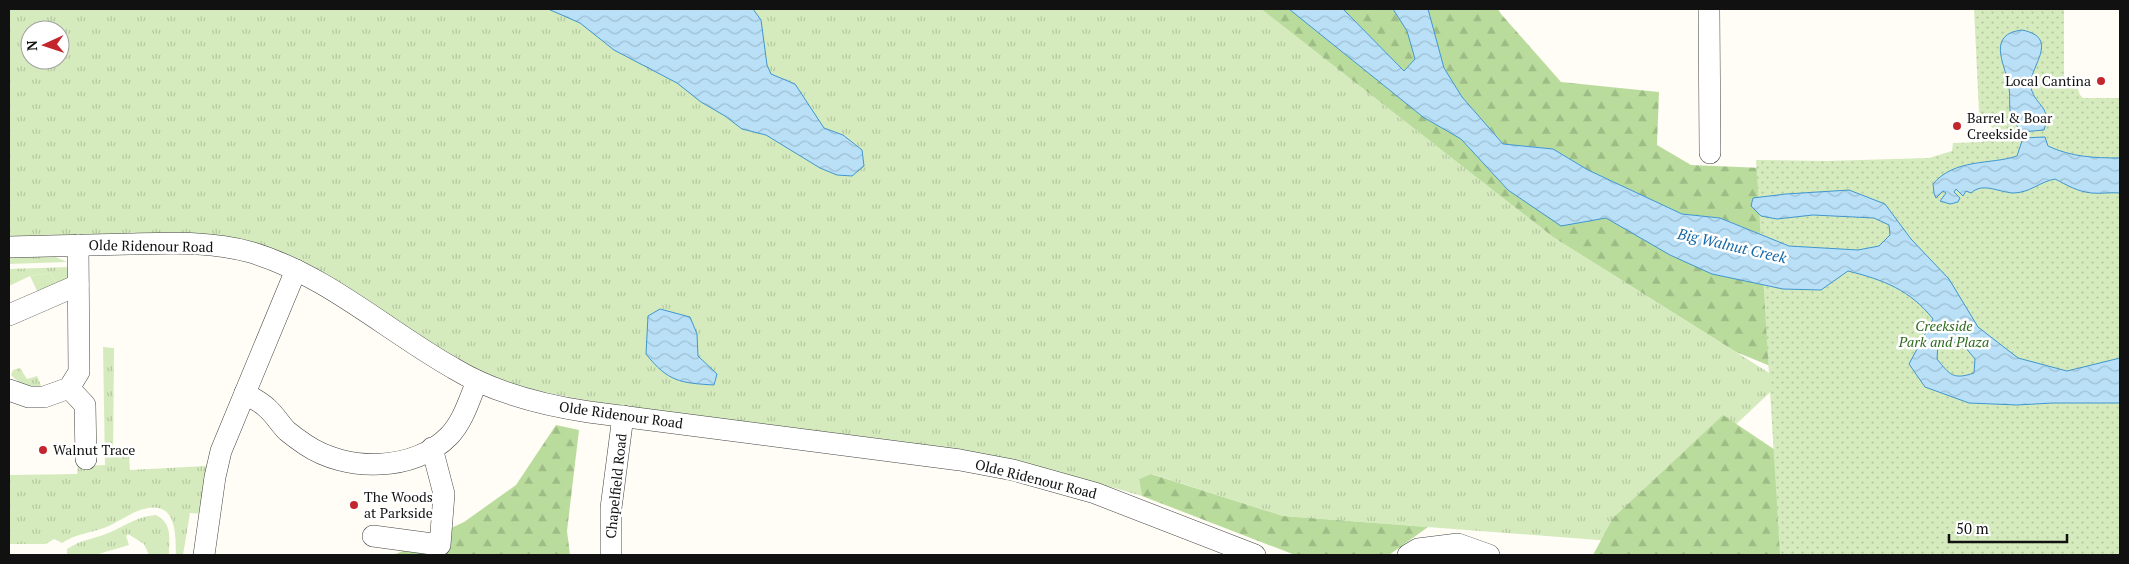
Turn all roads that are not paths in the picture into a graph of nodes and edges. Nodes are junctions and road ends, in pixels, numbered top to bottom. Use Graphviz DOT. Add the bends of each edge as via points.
graph roads {
  1 [pos="1709,9"];
  2 [pos="1710,153"];
  3 [pos="78,245"];
  4 [pos="9,247"];
  5 [pos="296,270"];
  6 [pos="78,285"];
  7 [pos="9,315"];
  8 [pos="478,381"];
  9 [pos="69,388"];
  10 [pos="9,390"];
  11 [pos="245,393"];
  12 [pos="623,416"];
  13 [pos="432,448"];
  14 [pos="86,459"];
  15 [pos="373,536"];
  16 [pos="204,555"];
  17 [pos="611,555"];
  18 [pos="1255,555"];
  19 [pos="1408,555"];
  20 [pos="1489,555"];
  1 -- 2 [label="street"];
  3 -- 4 [label="street, Olde Ridenour Road"];
  3 -- 5 [label="street, Olde Ridenour Road" via="202,244 250,252"];
  3 -- 6 [label="street"];
  5 -- 8 [label="street, Olde Ridenour Road"];
  5 -- 11 [label="street"];
  6 -- 7 [label="street"];
  6 -- 9 [label="street" via="79,372"];
  8 -- 12 [label="street, Olde Ridenour Road" via="555,407"];
  8 -- 13 [label="street" via="451,434"];
  9 -- 10 [label="street" via="44,397 29,397"];
  9 -- 14 [label="street" via="85,405"];
  11 -- 13 [label="street" via="267,408 288,432 308,446 346,462 395,462"];
  11 -- 16 [label="street" via="214,477"];
  12 -- 17 [label="street, Chapelfield Road" via="611,508"];
  12 -- 18 [label="street, Olde Ridenour Road" via="960,460 1013,470 1095,493"];
  13 -- 15 [label="street" via="444,494 440,545"];
  19 -- 20 [label="street" via="1418,549 1458,544"];
}
